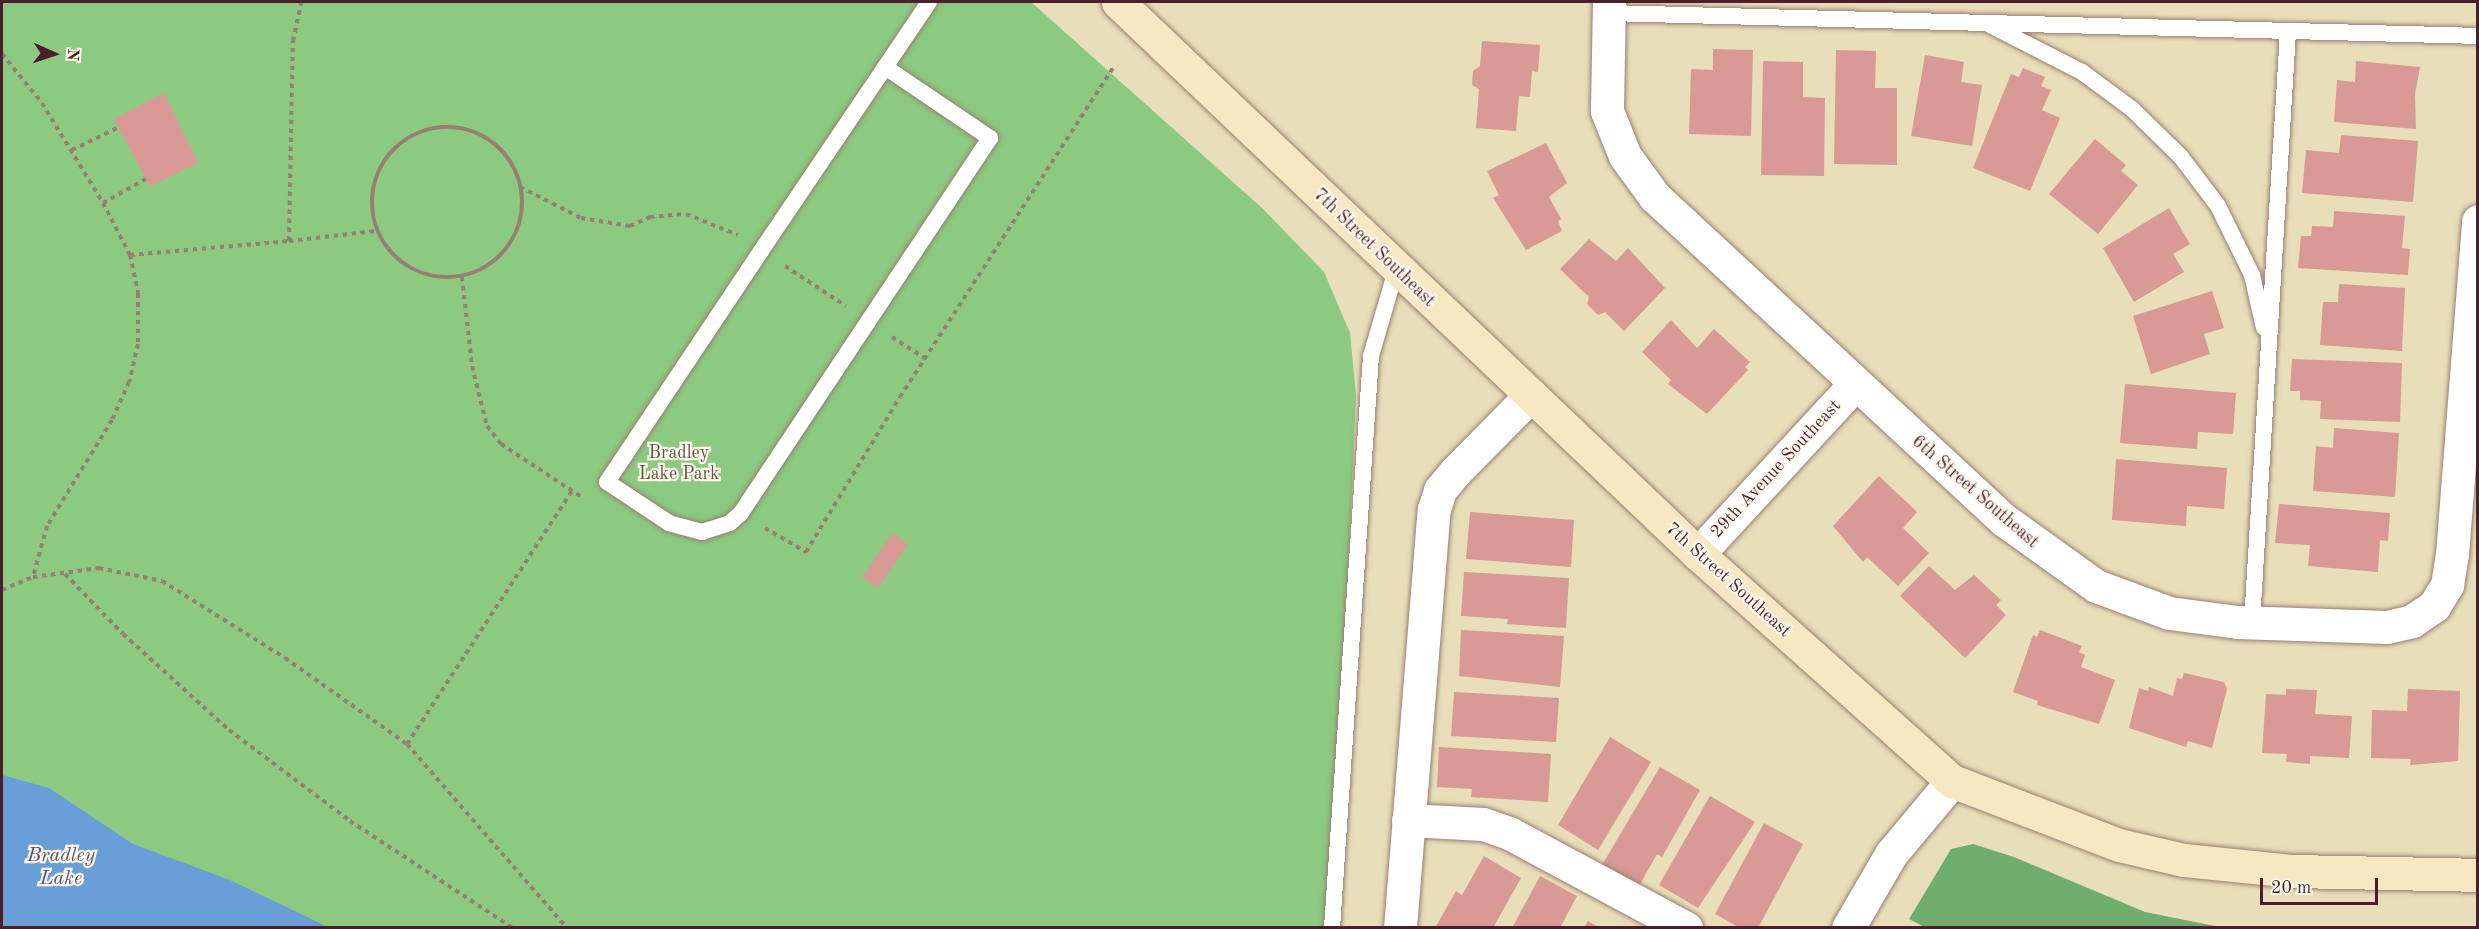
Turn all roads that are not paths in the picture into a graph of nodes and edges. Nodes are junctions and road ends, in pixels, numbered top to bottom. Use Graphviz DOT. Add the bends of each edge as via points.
graph roads {
  1 [pos="929,2"];
  2 [pos="1118,2"];
  3 [pos="1609,7"];
  4 [pos="1987,23"];
  5 [pos="2288,31"];
  6 [pos="2478,36"];
  7 [pos="885,67"];
  8 [pos="2478,221"];
  9 [pos="1396,270"];
  10 [pos="2268,349"];
  11 [pos="1854,385"];
  12 [pos="1531,395"];
  13 [pos="1698,554"];
  14 [pos="2252,622"];
  15 [pos="1952,781"];
  16 [pos="1408,820"];
  17 [pos="2478,875"];
  18 [pos="1332,927"];
  19 [pos="1400,927"];
  20 [pos="1686,927"];
  21 [pos="1848,927"];
  1 -- 7 [label="lane"];
  2 -- 9 [label="street, 7th Street Southeast"];
  3 -- 4 [label="lane"];
  3 -- 11 [label="street, 6th Street Southeast" via="1606,100 1617,141 1633,170 1655,197 1759,291"];
  4 -- 5 [label="lane"];
  4 -- 10 [label="lane" via="2082,72 2132,109 2181,157 2218,206 2252,275"];
  5 -- 6 [label="lane"];
  5 -- 10 [label="lane"];
  7 -- 7 [label="lane" via="607,482 684,530 702,532 730,523 741,513 990,138"];
  8 -- 14 [label="street, 6th Street Southeast" via="2447,585 2434,606 2412,621 2387,627"];
  9 -- 12 [label="street, 7th Street Southeast"];
  9 -- 18 [label="lane" via="1371,356"];
  10 -- 14 [label="lane"];
  11 -- 13 [label="street, 29th Avenue Southeast"];
  11 -- 14 [label="street, 6th Street Southeast" via="2004,520 2077,575 2119,597 2169,614"];
  12 -- 13 [label="street, 7th Street Southeast"];
  12 -- 16 [label="street" via="1450,478 1440,490 1434,509"];
  13 -- 15 [label="street, 7th Street Southeast"];
  15 -- 17 [label="street, 7th Street Southeast" via="2119,845 2184,860 2293,871"];
  15 -- 21 [label="street" via="1891,854"];
  16 -- 19 [label="street"];
  16 -- 20 [label="street" via="1483,824 1509,833"];
}
